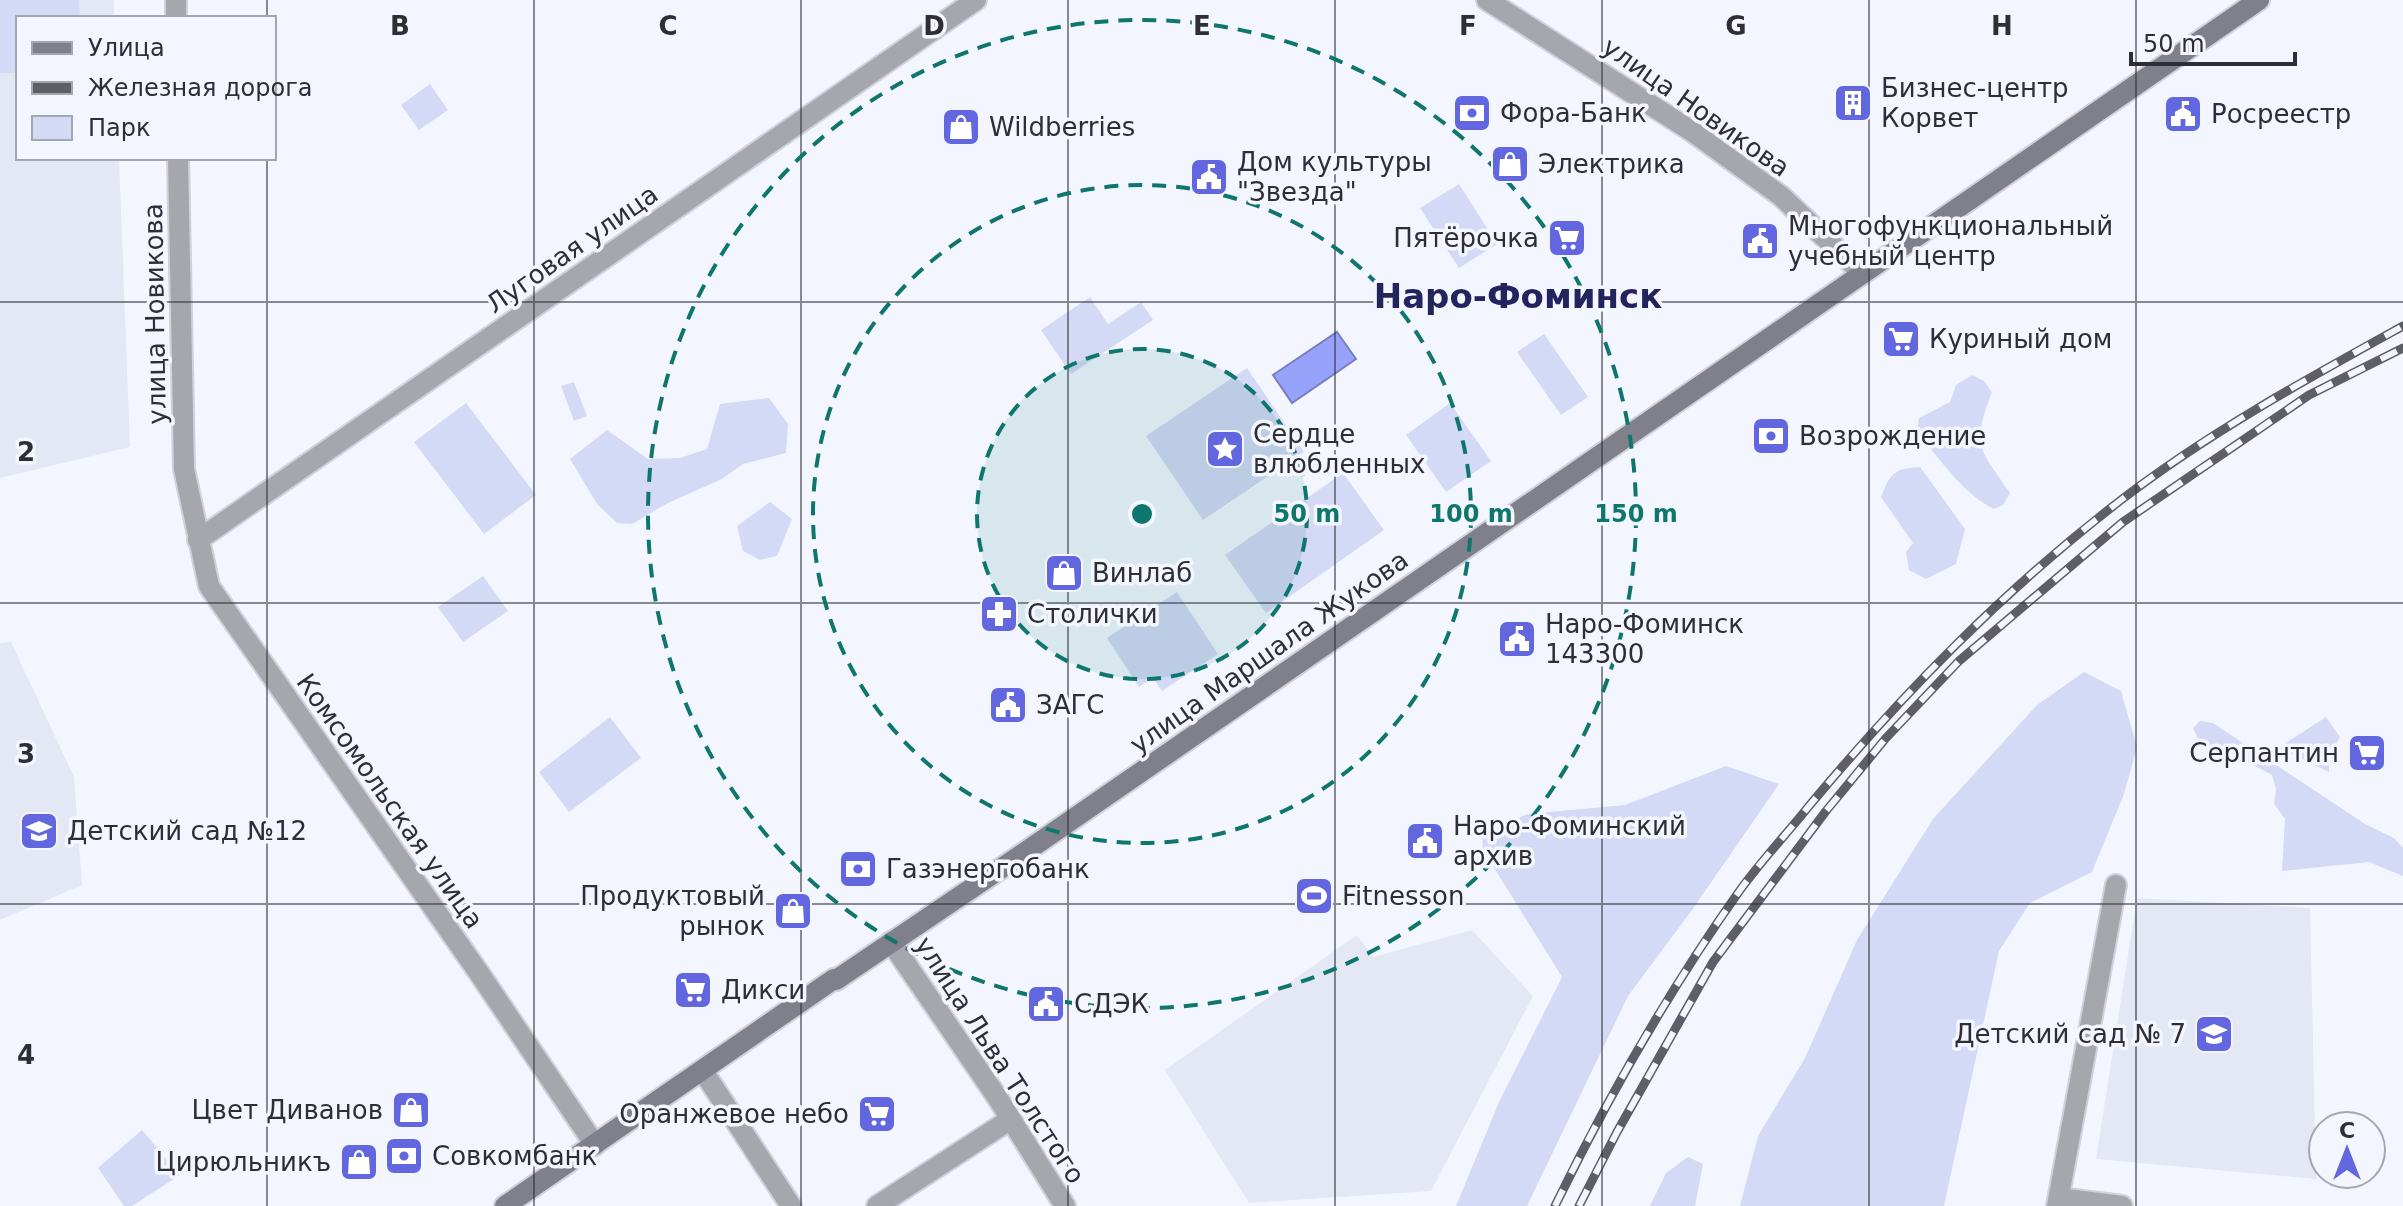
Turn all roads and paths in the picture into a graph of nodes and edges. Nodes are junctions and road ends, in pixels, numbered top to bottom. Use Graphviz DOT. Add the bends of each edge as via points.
graph roads {
  1 [pos="976,0"];
  2 [pos="1487,0"];
  3 [pos="2259,0"];
  4 [pos="178,160"];
  5 [pos="1862,273"];
  6 [pos="184,469"];
  7 [pos="198,540"];
  8 [pos="2116,885"];
  9 [pos="891,942"];
  10 [pos="703,1071"];
  11 [pos="1011,1119"];
  12 [pos="595,1145"];
  13 [pos="2058,1202"];
  14 [pos="505,1206"];
  15 [pos="791,1206"];
  16 [pos="877,1206"];
  17 [pos="1065,1206"];
  18 [pos="2122,1206"];
  1 -- 7 [label="street, Луговая улица"];
  2 -- 5 [label="street, улица Новикова" via="1693,132 1781,196"];
  3 -- 5 [label="main road, улица Маршала Жукова"];
  4 -- 6 [label="street, улица Новикова"];
  5 -- 9 [label="main road, улица Маршала Жукова"];
  6 -- 7 [label="street, Комсомольская улица"];
  7 -- 12 [label="street, Комсомольская улица" via="209,586"];
  8 -- 13 [label="street"];
  9 -- 10 [label="main road, улица Маршала Жукова"];
  9 -- 11 [label="street, улица Льва Толстого"];
  10 -- 12 [label="main road, улица Маршала Жукова"];
  10 -- 15 [label="street"];
  11 -- 16 [label="street"];
  11 -- 17 [label="street, улица Льва Толстого"];
  12 -- 14 [label="main road, улица Маршала Жукова"];
  13 -- 18 [label="street"];
}
